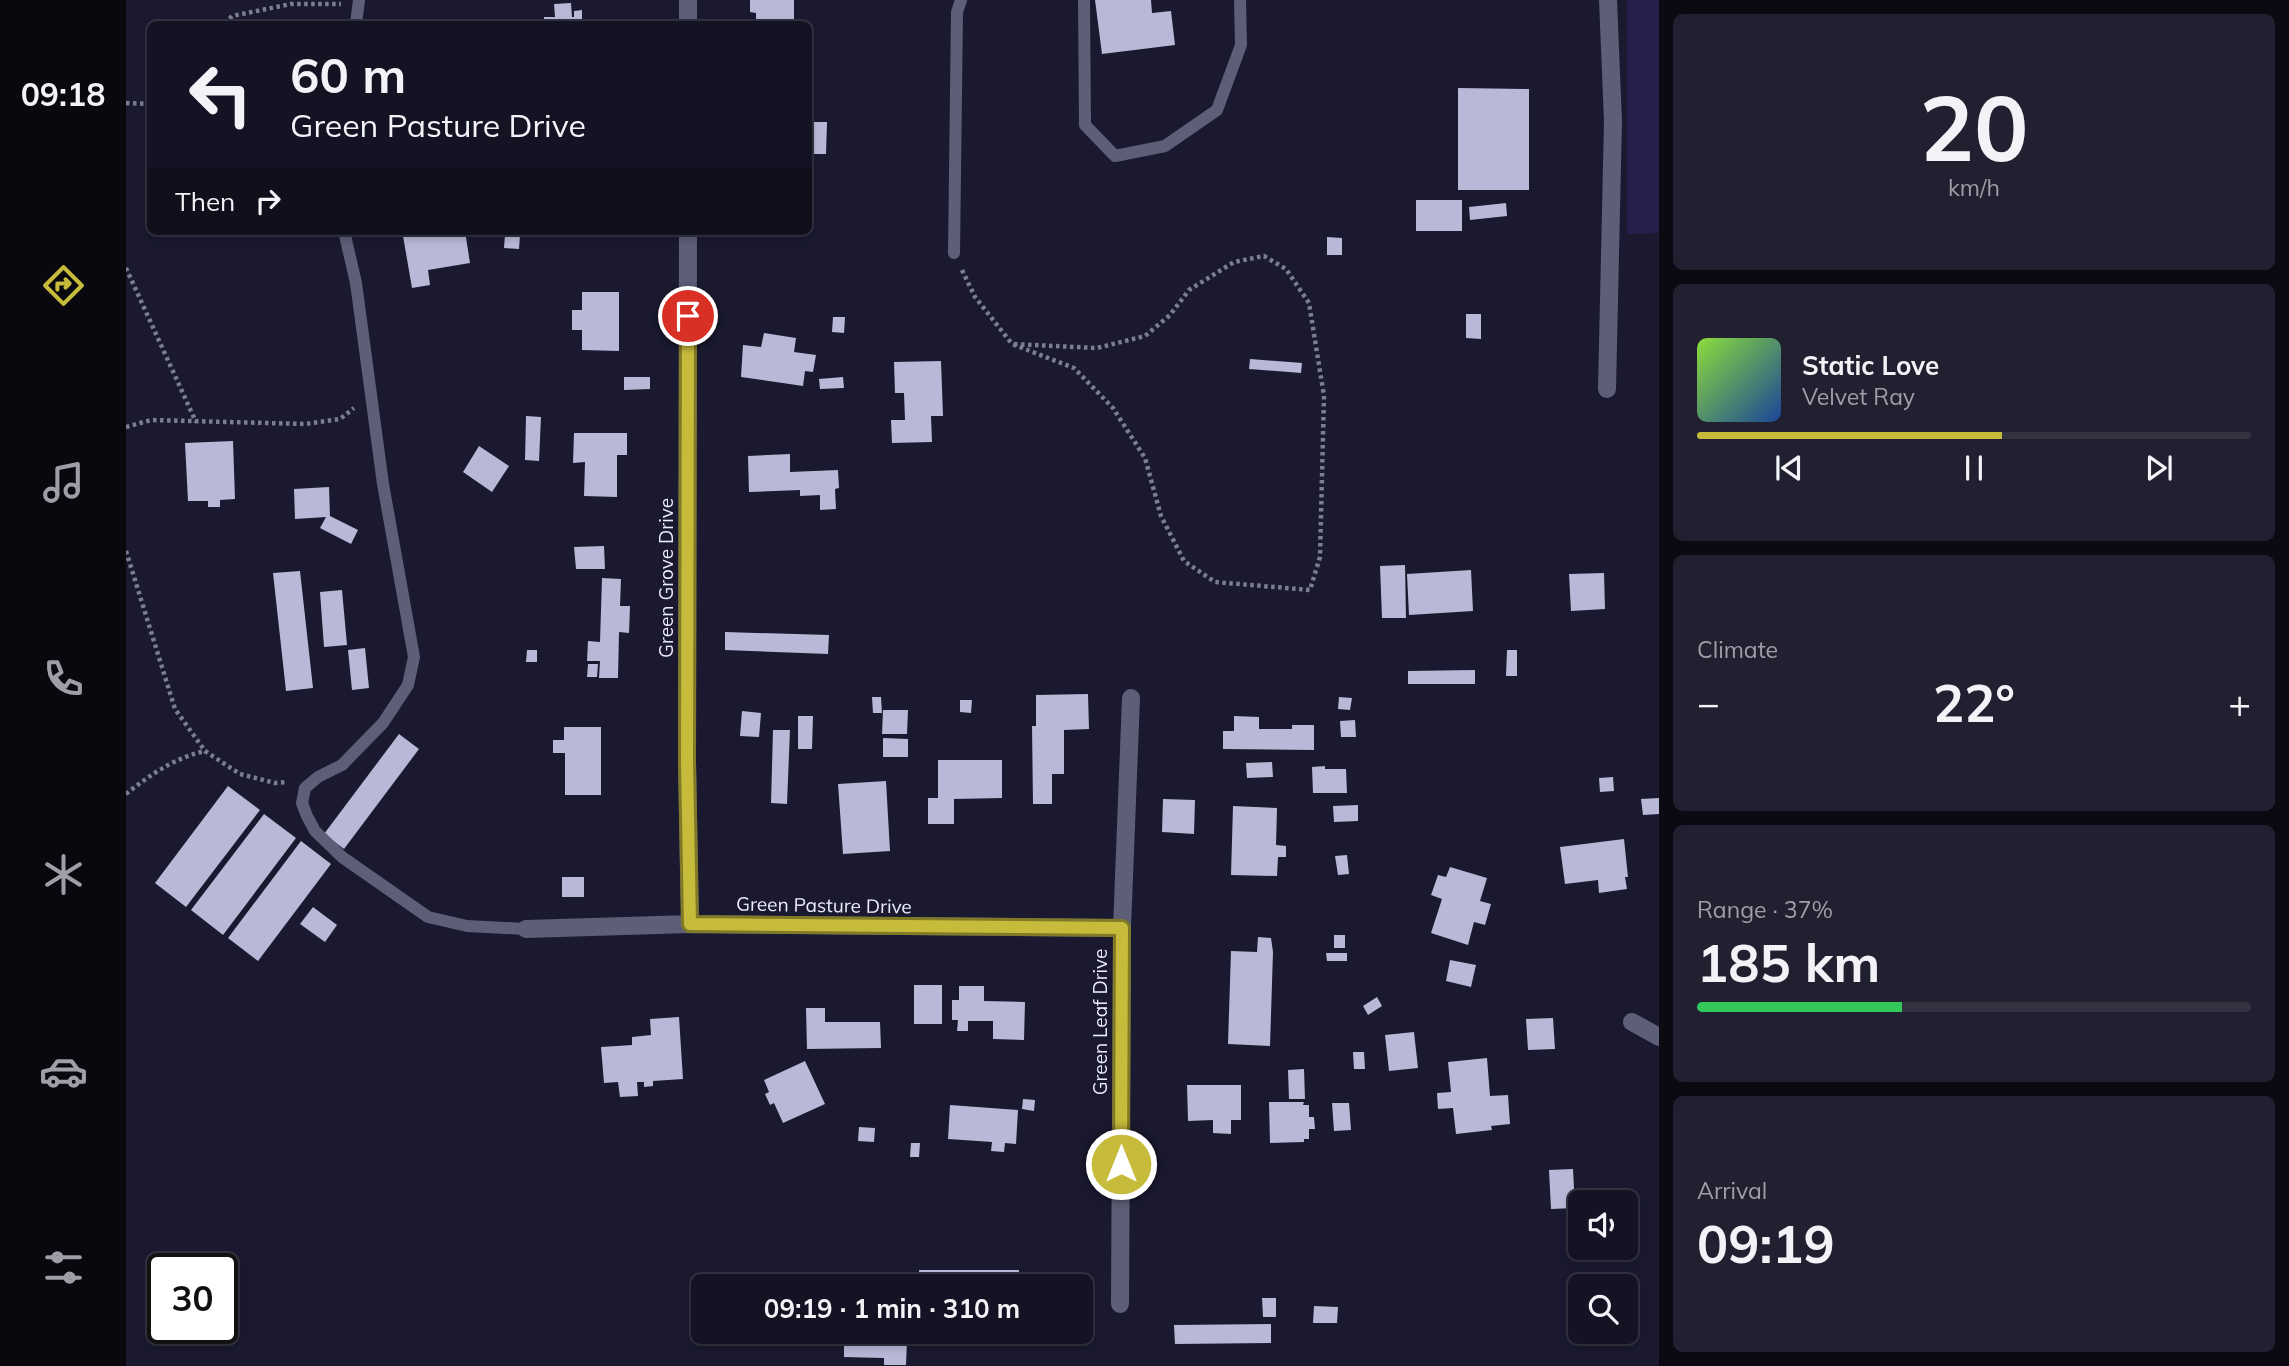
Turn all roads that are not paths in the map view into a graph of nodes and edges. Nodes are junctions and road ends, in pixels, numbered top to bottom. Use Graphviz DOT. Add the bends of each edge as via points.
graph roads {
  1 [pos="688,0"];
  2 [pos="961,0"];
  3 [pos="1084,0"];
  4 [pos="1240,0"];
  5 [pos="1608,0"];
  6 [pos="359,2"];
  7 [pos="356,21"];
  8 [pos="688,21"];
  9 [pos="345,235"];
  10 [pos="688,235"];
  11 [pos="954,253"];
  12 [pos="1607,389"];
  13 [pos="1131,698"];
  14 [pos="690,924"];
  15 [pos="1122,928"];
  16 [pos="526,929"];
  17 [pos="1632,1022"];
  18 [pos="1659,1037"];
  19 [pos="1121,1304"];
  1 -- 8 [label="street"];
  2 -- 11 [label="lane" via="957,12"];
  3 -- 4 [label="lane" via="1085,125 1115,156 1165,146 1217,110 1241,45"];
  5 -- 12 [label="street" via="1613,121"];
  6 -- 7 [label="lane"];
  9 -- 16 [label="lane" via="414,657 408,685 383,723 342,765 305,788 302,803 315,831 342,857 428,917 467,926"];
  10 -- 14 [label="street, Green Grove Drive"];
  13 -- 15 [label="street, Green Leaf Drive"];
  14 -- 15 [label="street, Green Pasture Drive"];
  14 -- 16 [label="street, Green Pasture Drive"];
  15 -- 19 [label="street, Green Leaf Drive"];
  17 -- 18 [label="street"];
}
